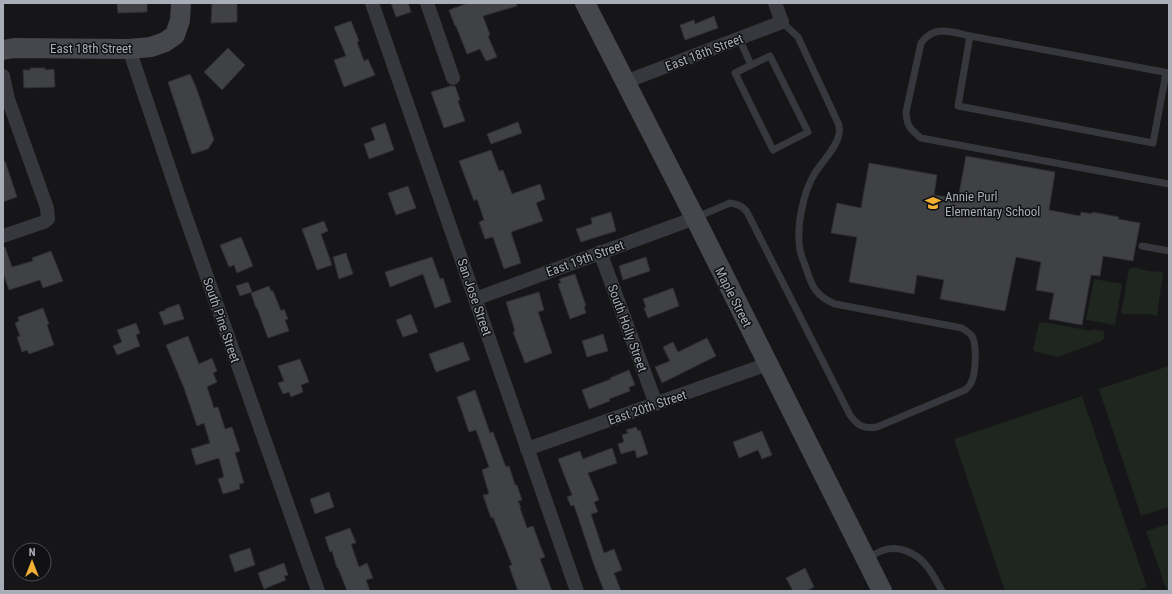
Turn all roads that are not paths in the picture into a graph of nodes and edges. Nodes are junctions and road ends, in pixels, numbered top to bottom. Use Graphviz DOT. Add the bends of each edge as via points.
graph roads {
  1 [pos="181,3"];
  2 [pos="372,3"];
  3 [pos="427,3"];
  4 [pos="585,3"];
  5 [pos="775,3"];
  6 [pos="782,22"];
  7 [pos="970,36"];
  8 [pos="738,38"];
  9 [pos="129,48"];
  10 [pos="3,50"];
  11 [pos="750,65"];
  12 [pos="1168,73"];
  13 [pos="3,76"];
  14 [pos="452,78"];
  15 [pos="625,82"];
  16 [pos="1169,184"];
  17 [pos="695,218"];
  18 [pos="3,236"];
  19 [pos="1142,246"];
  20 [pos="1169,251"];
  21 [pos="600,252"];
  22 [pos="475,299"];
  23 [pos="768,364"];
  24 [pos="656,404"];
  25 [pos="527,449"];
  26 [pos="866,560"];
  27 [pos="318,591"];
  28 [pos="577,591"];
  29 [pos="882,591"];
  30 [pos="942,591"];
  1 -- 9 [label="street, East 18th Street" via="180,20 175,35 151,48"];
  2 -- 22 [label="street, San Jose Street"];
  3 -- 14 [label="street"];
  4 -- 15 [label="street, Maple Street"];
  5 -- 6 [label="street"];
  6 -- 8 [label="street, East 18th Street"];
  6 -- 17 [label="lane" via="798,38 839,125 835,145 814,174 799,225 800,250 816,292 835,304 962,328 969,332 976,352 971,384 964,390 877,427 862,427 850,415 744,209 730,203"];
  7 -- 12 [label="lane"];
  7 -- 12 [label="lane" via="958,106 1153,143"];
  7 -- 16 [label="lane" via="944,31 934,32 921,43 906,112 907,122 912,131 921,138"];
  8 -- 11 [label="lane"];
  8 -- 15 [label="street, East 18th Street"];
  9 -- 10 [label="street, East 18th Street"];
  9 -- 27 [label="street, South Pine Street"];
  11 -- 11 [label="lane" via="735,73 773,150 808,132 770,56"];
  13 -- 18 [label="street" via="8,99 48,219"];
  15 -- 17 [label="street, Maple Street"];
  17 -- 21 [label="street, East 19th Street"];
  17 -- 23 [label="street, Maple Street"];
  19 -- 20 [label="lane"];
  21 -- 22 [label="street, East 19th Street"];
  21 -- 24 [label="street, South Holly Street"];
  22 -- 25 [label="street, San Jose Street"];
  23 -- 24 [label="street, East 20th Street"];
  23 -- 26 [label="street, Maple Street"];
  24 -- 25 [label="street, East 20th Street"];
  25 -- 28 [label="street, San Jose Street"];
  26 -- 29 [label="street, Maple Street"];
  26 -- 30 [label="lane" via="886,549 901,548 919,557"];
}
